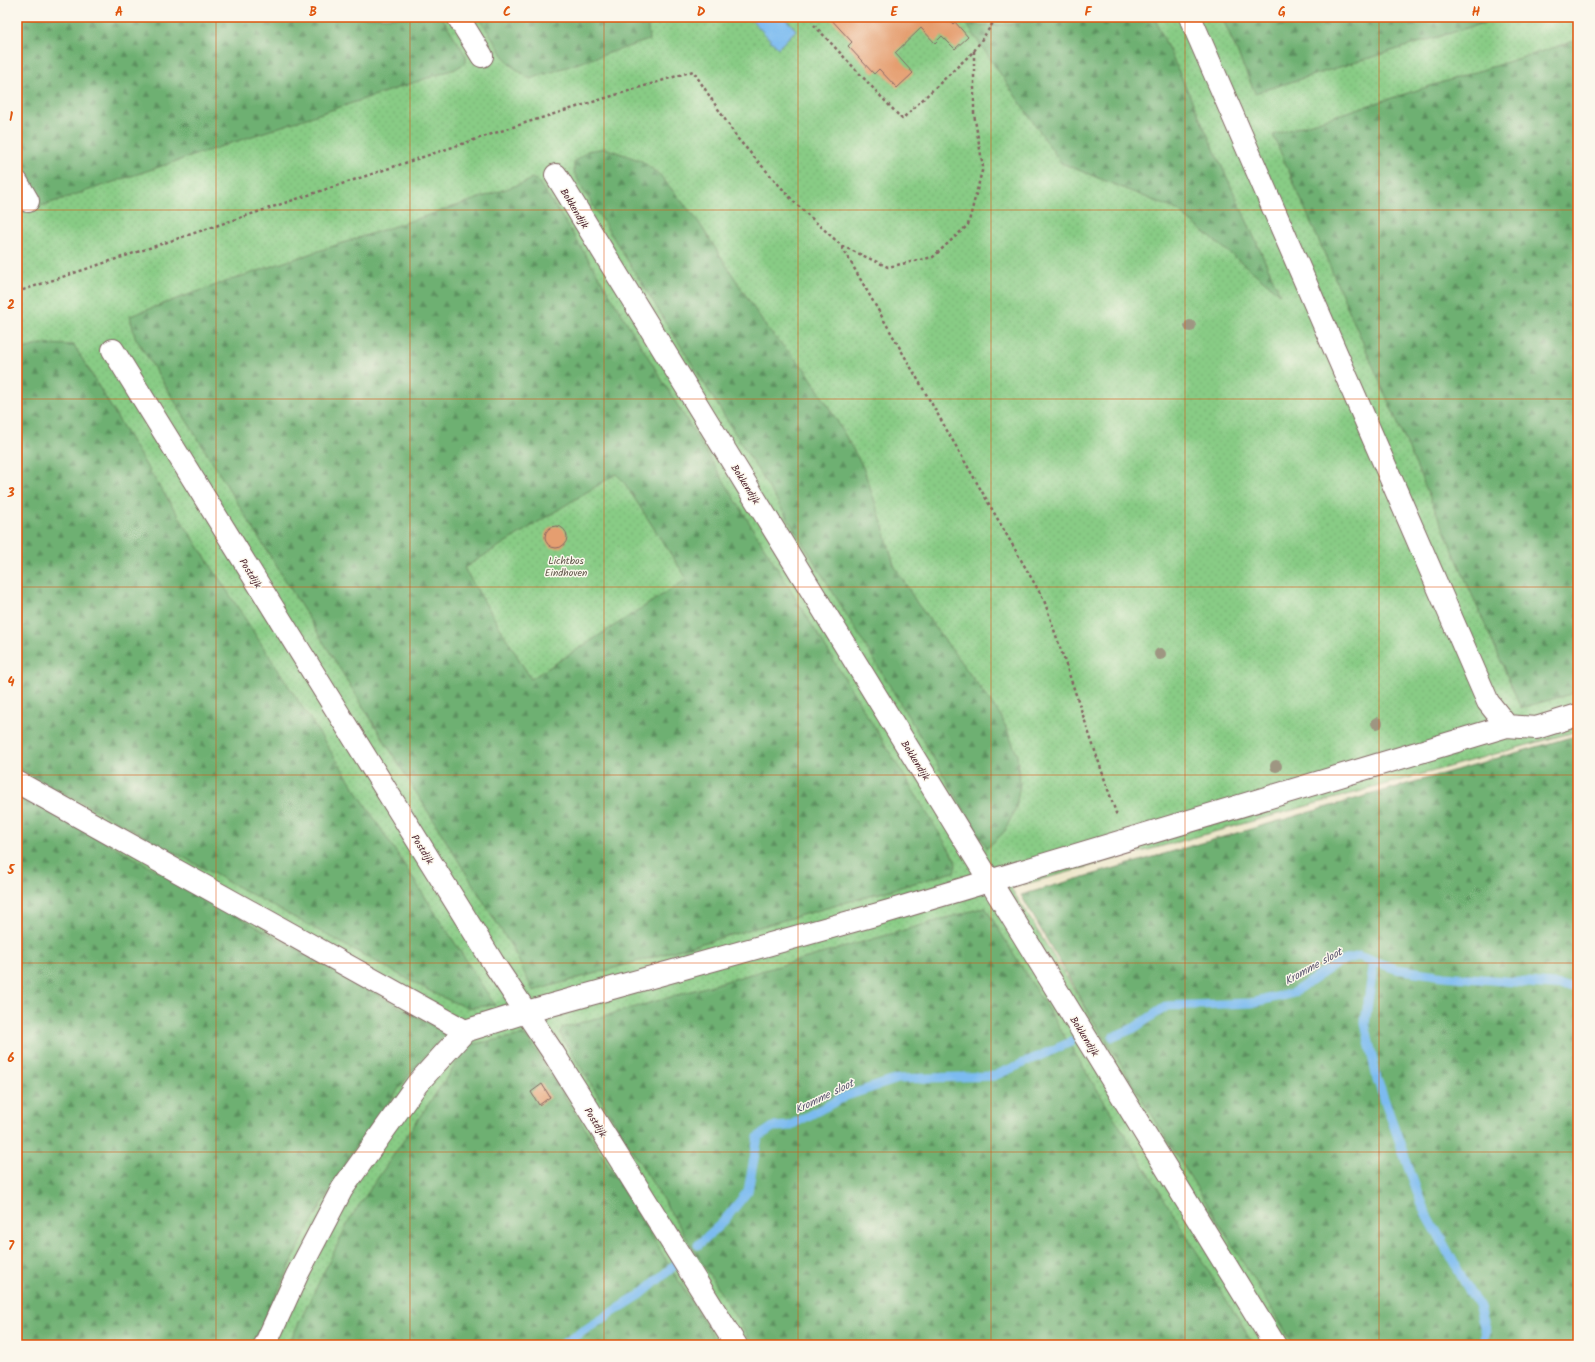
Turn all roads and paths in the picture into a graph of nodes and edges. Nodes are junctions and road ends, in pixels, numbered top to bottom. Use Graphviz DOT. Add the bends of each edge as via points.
graph roads {
  1 [pos="458,17"];
  2 [pos="997,17"];
  3 [pos="1190,17"];
  4 [pos="814,25"];
  5 [pos="482,56"];
  6 [pos="556,175"];
  7 [pos="17,182"];
  8 [pos="28,201"];
  9 [pos="842,246"];
  10 [pos="113,350"];
  11 [pos="1578,715"];
  12 [pos="1506,726"];
  13 [pos="17,782"];
  14 [pos="1125,840"];
  15 [pos="990,880"];
  16 [pos="526,1012"];
  17 [pos="465,1031"];
  18 [pos="265,1345"];
  19 [pos="736,1345"];
  20 [pos="1275,1345"];
  1 -- 5 [label="street"];
  2 -- 4 [label="path" via="974,51 902,119"];
  3 -- 12 [label="street" via="1488,702"];
  6 -- 15 [label="street, Bokkendijk"];
  7 -- 8 [label="street"];
  9 -- 14 [label="path" via="1044,600"];
  10 -- 16 [label="street, Postdijk"];
  11 -- 12 [label="street" via="1536,728"];
  12 -- 14 [label="street"];
  13 -- 17 [label="street"];
  14 -- 15 [label="street"];
  15 -- 16 [label="street" via="889,911"];
  15 -- 20 [label="street, Bokkendijk"];
  16 -- 17 [label="street"];
  16 -- 19 [label="street, Postdijk"];
  17 -- 18 [label="street" via="418,1084 342,1189 297,1274"];
}
